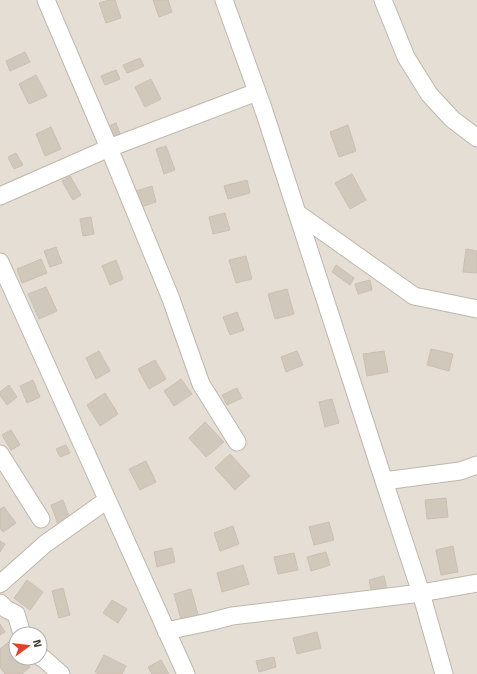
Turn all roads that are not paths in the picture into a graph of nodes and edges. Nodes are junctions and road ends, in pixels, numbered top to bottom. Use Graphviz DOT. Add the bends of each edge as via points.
graph roads {
  1 [pos="46,0"];
  2 [pos="224,0"];
  3 [pos="383,0"];
  4 [pos="257,92"];
  5 [pos="477,138"];
  6 [pos="109,148"];
  7 [pos="0,196"];
  8 [pos="297,213"];
  9 [pos="0,262"];
  10 [pos="477,309"];
  11 [pos="237,442"];
  12 [pos="0,454"];
  13 [pos="477,466"];
  14 [pos="384,481"];
  15 [pos="107,500"];
  16 [pos="41,519"];
  17 [pos="477,583"];
  18 [pos="0,584"];
  19 [pos="421,593"];
  20 [pos="0,604"];
  21 [pos="20,626"];
  22 [pos="166,631"];
  23 [pos="48,663"];
  24 [pos="61,674"];
  25 [pos="186,674"];
  26 [pos="444,674"];
  1 -- 6 [label="street"];
  2 -- 4 [label="street"];
  3 -- 5 [label="street" via="406,57 429,94 452,119"];
  4 -- 6 [label="street"];
  4 -- 8 [label="street"];
  6 -- 7 [label="street"];
  6 -- 11 [label="street" via="201,384"];
  8 -- 10 [label="street" via="414,296"];
  8 -- 14 [label="street"];
  9 -- 15 [label="street"];
  12 -- 16 [label="street"];
  13 -- 14 [label="street" via="460,471"];
  14 -- 19 [label="street"];
  15 -- 18 [label="street" via="45,544"];
  15 -- 22 [label="street"];
  17 -- 19 [label="street"];
  19 -- 22 [label="street" via="232,616"];
  19 -- 26 [label="street"];
  20 -- 21 [label="street" via="16,614"];
  22 -- 25 [label="street"];
  23 -- 24 [label="street"];
}
